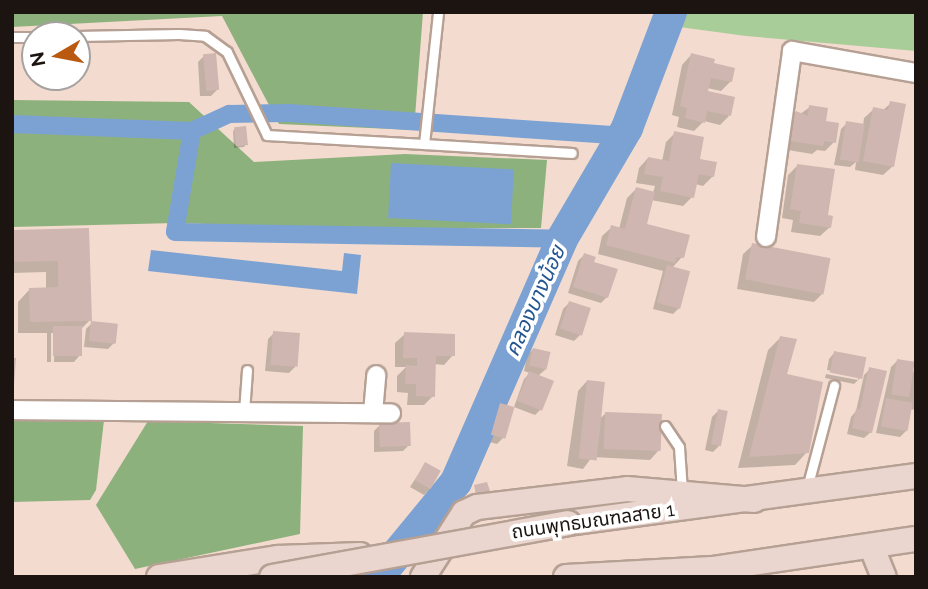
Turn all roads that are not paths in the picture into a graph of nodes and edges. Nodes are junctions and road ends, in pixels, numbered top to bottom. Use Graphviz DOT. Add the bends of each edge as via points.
graph roads {
  1 [pos="438,12"];
  2 [pos="91,36"];
  3 [pos="916,73"];
  4 [pos="424,143"];
  5 [pos="572,153"];
  6 [pos="766,237"];
  7 [pos="247,370"];
  8 [pos="376,375"];
  9 [pos="834,386"];
  10 [pos="12,410"];
  11 [pos="244,412"];
  12 [pos="665,426"];
  13 [pos="916,476"];
  14 [pos="682,491"];
  15 [pos="806,493"];
  16 [pos="755,500"];
  17 [pos="916,539"];
  18 [pos="872,548"];
  19 [pos="275,567"];
  20 [pos="712,569"];
  21 [pos="568,576"];
  22 [pos="159,577"];
  23 [pos="423,577"];
  24 [pos="687,577"];
  25 [pos="884,577"];
  1 -- 4 [label="lane"];
  2 -- 4 [label="lane" via="205,36 228,52 267,135"];
  3 -- 6 [label="street" via="792,51"];
  4 -- 5 [label="lane"];
  7 -- 11 [label="lane"];
  8 -- 11 [label="street" via="382,413"];
  9 -- 15 [label="lane"];
  10 -- 11 [label="street"];
  12 -- 14 [label="lane" via="680,447"];
  13 -- 15 [label="main road, ถนนพุทธมณฑลสาย 1"];
  14 -- 16 [label="main road"];
  14 -- 23 [label="main road" via="627,489 477,507 464,513"];
  15 -- 16 [label="main road, ถนนพุทธมณฑลสาย 1"];
  16 -- 19 [label="main road, ถนนพุทธมณฑลสาย 1, bridge"];
  17 -- 18 [label="main road"];
  18 -- 20 [label="main road"];
  18 -- 25 [label="main road"];
  19 -- 22 [label="main road, ถนนพุทธมณฑลสาย 1"];
  20 -- 21 [label="main road"];
  20 -- 24 [label="main road"];
}
